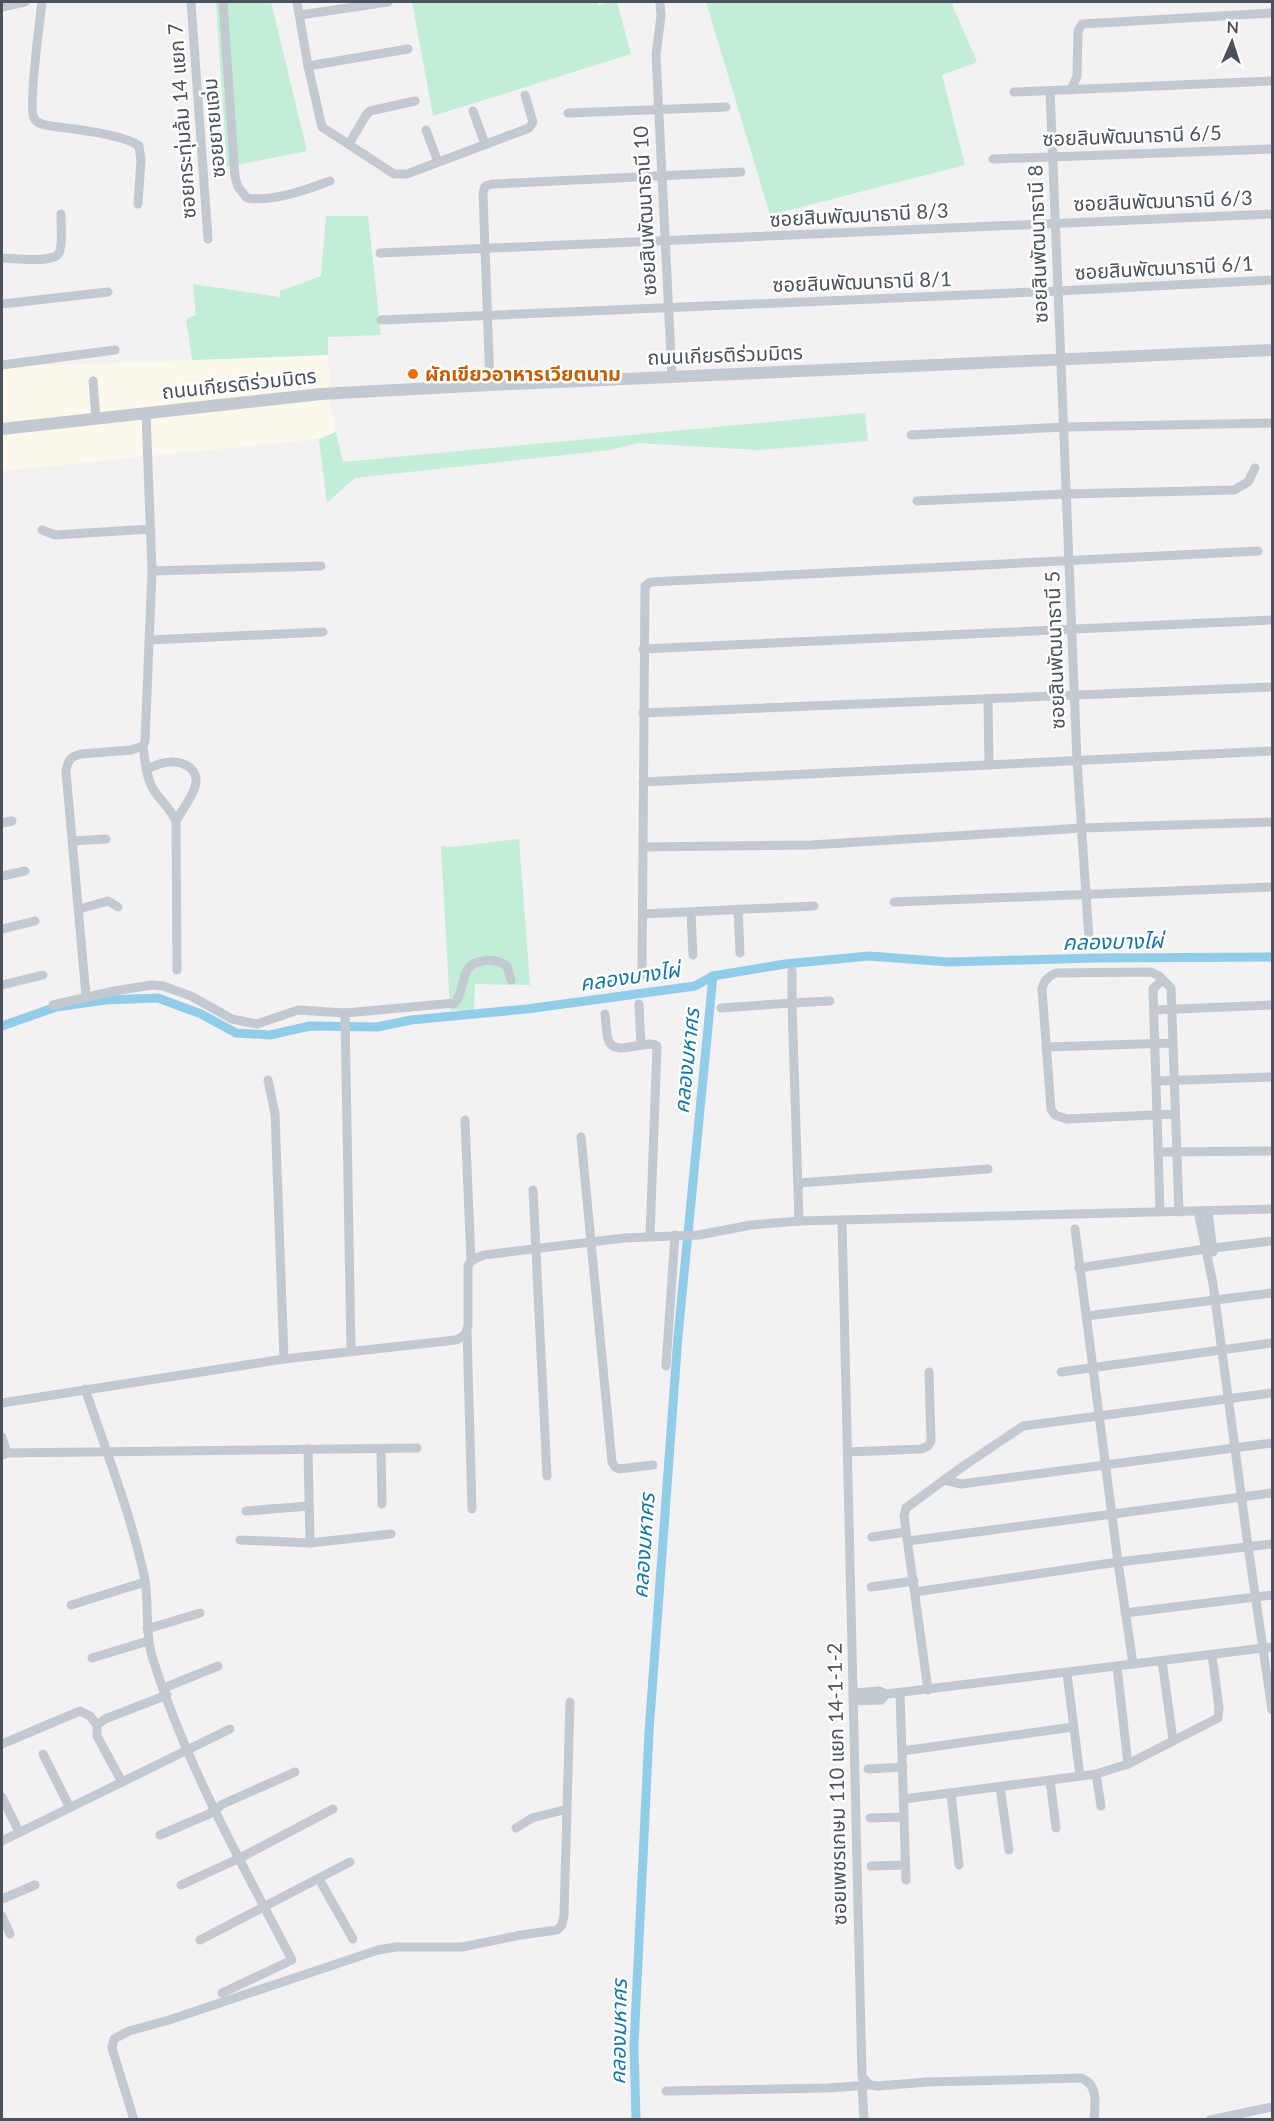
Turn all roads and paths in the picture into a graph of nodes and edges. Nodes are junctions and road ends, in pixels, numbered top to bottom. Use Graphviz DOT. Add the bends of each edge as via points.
graph roads {
  1 [pos="25,2"];
  2 [pos="42,2"];
  3 [pos="191,2"];
  4 [pos="223,2"];
  5 [pos="297,2"];
  6 [pos="388,2"];
  7 [pos="660,2"];
  8 [pos="2,7"];
  9 [pos="1272,13"];
  10 [pos="300,15"];
  11 [pos="408,49"];
  12 [pos="308,66"];
  13 [pos="1272,81"];
  14 [pos="1071,90"];
  15 [pos="1050,91"];
  16 [pos="1014,92"];
  17 [pos="525,94"];
  18 [pos="415,101"];
  19 [pos="726,107"];
  20 [pos="473,111"];
  21 [pos="659,111"];
  22 [pos="568,112"];
  23 [pos="426,130"];
  24 [pos="349,144"];
  25 [pos="485,144"];
  26 [pos="1272,149"];
  27 [pos="1052,157"];
  28 [pos="993,159"];
  29 [pos="438,162"];
  30 [pos="741,172"];
  31 [pos="662,177"];
  32 [pos="330,181"];
  33 [pos="138,204"];
  34 [pos="61,214"];
  35 [pos="1272,214"];
  36 [pos="1055,223"];
  37 [pos="208,239"];
  38 [pos="666,242"];
  39 [pos="484,250"];
  40 [pos="380,253"];
  41 [pos="2,258"];
  42 [pos="1272,280"];
  43 [pos="1058,291"];
  44 [pos="108,292"];
  45 [pos="2,304"];
  46 [pos="668,308"];
  47 [pos="488,315"];
  48 [pos="381,320"];
  49 [pos="115,350"];
  50 [pos="1272,350"];
  51 [pos="1061,360"];
  52 [pos="2,365"];
  53 [pos="672,377"];
  54 [pos="93,381"];
  55 [pos="490,385"];
  56 [pos="146,413"];
  57 [pos="96,419"];
  58 [pos="1272,423"];
  59 [pos="1064,427"];
  60 [pos="2,429"];
  61 [pos="911,435"];
  62 [pos="1256,468"];
  63 [pos="1066,494"];
  64 [pos="917,501"];
  65 [pos="151,529"];
  66 [pos="42,530"];
  67 [pos="1258,552"];
  68 [pos="1069,561"];
  69 [pos="321,566"];
  70 [pos="152,571"];
  71 [pos="1272,620"];
  72 [pos="1072,628"];
  73 [pos="323,632"];
  74 [pos="150,640"];
  75 [pos="643,649"];
  76 [pos="1272,687"];
  77 [pos="1075,696"];
  78 [pos="988,699"];
  79 [pos="643,713"];
  80 [pos="143,746"];
  81 [pos="1272,751"];
  82 [pos="1077,761"];
  83 [pos="989,765"];
  84 [pos="147,769"];
  85 [pos="643,782"];
  86 [pos="12,821"];
  87 [pos="176,821"];
  88 [pos="1272,822"];
  89 [pos="2,823"];
  90 [pos="1082,828"];
  91 [pos="106,839"];
  92 [pos="73,841"];
  93 [pos="643,847"];
  94 [pos="25,871"];
  95 [pos="2,876"];
  96 [pos="1272,887"];
  97 [pos="1087,893"];
  98 [pos="894,902"];
  99 [pos="814,906"];
  100 [pos="118,907"];
  101 [pos="79,909"];
  102 [pos="738,909"];
  103 [pos="691,912"];
  104 [pos="643,914"];
  105 [pos="36,921"];
  106 [pos="2,929"];
  107 [pos="1089,939"];
  108 [pos="740,953"];
  109 [pos="693,955"];
  110 [pos="177,970"];
  111 [pos="792,971"];
  112 [pos="44,975"];
  113 [pos="642,975"];
  114 [pos="511,980"];
  115 [pos="1162,980"];
  116 [pos="2,985"];
  117 [pos="86,996"];
  118 [pos="830,1001"];
  119 [pos="792,1003"];
  120 [pos="639,1004"];
  121 [pos="53,1005"];
  122 [pos="1272,1005"];
  123 [pos="721,1008"];
  124 [pos="1154,1010"];
  125 [pos="1172,1010"];
  126 [pos="605,1014"];
  127 [pos="345,1016"];
  128 [pos="1173,1043"];
  129 [pos="1155,1044"];
  130 [pos="641,1045"];
  131 [pos="1046,1047"];
  132 [pos="1272,1077"];
  133 [pos="1174,1079"];
  134 [pos="268,1080"];
  135 [pos="1156,1080"];
  136 [pos="1175,1114"];
  137 [pos="1157,1116"];
  138 [pos="465,1120"];
  139 [pos="581,1137"];
  140 [pos="1177,1151"];
  141 [pos="1272,1151"];
  142 [pos="1158,1152"];
  143 [pos="988,1169"];
  144 [pos="798,1183"];
  145 [pos="533,1191"];
  146 [pos="1272,1209"];
  147 [pos="1203,1211"];
  148 [pos="1160,1212"];
  149 [pos="1179,1212"];
  150 [pos="842,1220"];
  151 [pos="800,1221"];
  152 [pos="1074,1229"];
  153 [pos="679,1235"];
  154 [pos="650,1236"];
  155 [pos="1272,1241"];
  156 [pos="591,1242"];
  157 [pos="537,1248"];
  158 [pos="1209,1248"];
  159 [pos="471,1261"];
  160 [pos="1079,1268"];
  161 [pos="1272,1293"];
  162 [pos="1215,1300"];
  163 [pos="1086,1316"];
  164 [pos="467,1330"];
  165 [pos="1272,1343"];
  166 [pos="1221,1349"];
  167 [pos="351,1351"];
  168 [pos="284,1359"];
  169 [pos="666,1366"];
  170 [pos="1094,1367"];
  171 [pos="929,1372"];
  172 [pos="1061,1372"];
  173 [pos="85,1389"];
  174 [pos="1272,1393"];
  175 [pos="1228,1398"];
  176 [pos="2,1403"];
  177 [pos="1100,1417"];
  178 [pos="2,1437"];
  179 [pos="1272,1443"];
  180 [pos="1234,1447"];
  181 [pos="417,1448"];
  182 [pos="308,1449"];
  183 [pos="381,1449"];
  184 [pos="848,1452"];
  185 [pos="106,1453"];
  186 [pos="4,1454"];
  187 [pos="1106,1464"];
  188 [pos="653,1465"];
  189 [pos="547,1476"];
  190 [pos="944,1480"];
  191 [pos="1272,1493"];
  192 [pos="1242,1497"];
  193 [pos="382,1504"];
  194 [pos="309,1506"];
  195 [pos="472,1509"];
  196 [pos="246,1511"];
  197 [pos="1112,1513"];
  198 [pos="392,1534"];
  199 [pos="872,1537"];
  200 [pos="907,1537"];
  201 [pos="240,1540"];
  202 [pos="310,1543"];
  203 [pos="1272,1544"];
  204 [pos="1248,1546"];
  205 [pos="1118,1562"];
  206 [pos="914,1581"];
  207 [pos="145,1582"];
  208 [pos="871,1587"];
  209 [pos="915,1592"];
  210 [pos="1272,1595"];
  211 [pos="1256,1597"];
  212 [pos="71,1605"];
  213 [pos="200,1613"];
  214 [pos="1125,1613"];
  215 [pos="147,1629"];
  216 [pos="148,1641"];
  217 [pos="1268,1648"];
  218 [pos="1212,1655"];
  219 [pos="92,1658"];
  220 [pos="1162,1661"];
  221 [pos="1133,1664"];
  222 [pos="218,1666"];
  223 [pos="1117,1667"];
  224 [pos="1066,1673"];
  225 [pos="928,1690"];
  226 [pos="165,1691"];
  227 [pos="900,1693"];
  228 [pos="853,1697"];
  229 [pos="570,1702"];
  230 [pos="1272,1710"];
  231 [pos="97,1725"];
  232 [pos="1073,1727"];
  233 [pos="230,1729"];
  234 [pos="1173,1740"];
  235 [pos="2,1744"];
  236 [pos="188,1750"];
  237 [pos="902,1750"];
  238 [pos="43,1754"];
  239 [pos="1128,1764"];
  240 [pos="903,1767"];
  241 [pos="868,1769"];
  242 [pos="295,1772"];
  243 [pos="1096,1774"];
  244 [pos="1080,1776"];
  245 [pos="1050,1780"];
  246 [pos="122,1782"];
  247 [pos="1000,1787"];
  248 [pos="951,1792"];
  249 [pos="2,1797"];
  250 [pos="904,1799"];
  251 [pos="1101,1806"];
  252 [pos="70,1808"];
  253 [pos="215,1809"];
  254 [pos="333,1809"];
  255 [pos="567,1809"];
  256 [pos="904,1817"];
  257 [pos="870,1818"];
  258 [pos="516,1828"];
  259 [pos="1056,1828"];
  260 [pos="19,1832"];
  261 [pos="160,1835"];
  262 [pos="2,1841"];
  263 [pos="1009,1850"];
  264 [pos="240,1858"];
  265 [pos="350,1863"];
  266 [pos="905,1865"];
  267 [pos="959,1865"];
  268 [pos="871,1866"];
  269 [pos="319,1879"];
  270 [pos="906,1880"];
  271 [pos="35,1885"];
  272 [pos="182,1885"];
  273 [pos="2,1899"];
  274 [pos="265,1908"];
  275 [pos="2,1916"];
  276 [pos="10,1934"];
  277 [pos="353,1939"];
  278 [pos="200,1940"];
  279 [pos="222,1993"];
  280 [pos="866,2085"];
  281 [pos="666,2091"];
  282 [pos="1272,2107"];
  283 [pos="134,2120"];
  284 [pos="864,2120"];
  285 [pos="1094,2120"];
  286 [pos="1210,2120"];
  1 -- 8 [label="street"];
  2 -- 33 [label="street" via="33,117 45,125 132,141 138,146 141,160"];
  3 -- 37 [label="street, ซอยกระทุ่มล้ม 14 แยก 7"];
  4 -- 32 [label="street, ซอยยายแจ่ม" via="235,177 242,195 267,198"];
  5 -- 10 [label="street"];
  6 -- 10 [label="street"];
  7 -- 21 [label="street, ซอยสินพัฒนาธานี 10"];
  9 -- 14 [label="street" via="1082,24 1078,31 1077,76"];
  10 -- 12 [label="street"];
  11 -- 12 [label="street"];
  12 -- 24 [label="street" via="322,128"];
  13 -- 14 [label="street"];
  14 -- 15 [label="street"];
  15 -- 16 [label="street"];
  15 -- 27 [label="street, ซอยสินพัฒนาธานี 8"];
  17 -- 25 [label="street" via="532,126"];
  18 -- 24 [label="street" via="370,111"];
  19 -- 21 [label="street"];
  20 -- 25 [label="street"];
  21 -- 22 [label="street"];
  21 -- 31 [label="street, ซอยสินพัฒนาธานี 10"];
  23 -- 29 [label="street"];
  24 -- 29 [label="street" via="400,176"];
  25 -- 29 [label="street"];
  26 -- 27 [label="street, ซอยสินพัฒนาธานี 6/5"];
  27 -- 28 [label="street, ซอยสินพัฒนาธานี 6/5"];
  27 -- 36 [label="street, ซอยสินพัฒนาธานี 8"];
  30 -- 31 [label="street"];
  31 -- 38 [label="street, ซอยสินพัฒนาธานี 10"];
  31 -- 39 [label="street" via="492,183 485,186 483,195"];
  34 -- 41 [label="street" via="59,254 42,259"];
  35 -- 36 [label="street, ซอยสินพัฒนาธานี 6/3"];
  36 -- 38 [label="street, ซอยสินพัฒนาธานี 8/3"];
  36 -- 43 [label="street, ซอยสินพัฒนาธานี 8"];
  38 -- 39 [label="street, ซอยสินพัฒนาธานี 8/3"];
  38 -- 46 [label="street, ซอยสินพัฒนาธานี 10"];
  39 -- 40 [label="street, ซอยสินพัฒนาธานี 8/3"];
  39 -- 47 [label="street"];
  42 -- 43 [label="street, ซอยสินพัฒนาธานี 6/1"];
  43 -- 46 [label="street, ซอยสินพัฒนาธานี 8/1"];
  43 -- 51 [label="street, ซอยสินพัฒนาธานี 8"];
  44 -- 45 [label="street"];
  46 -- 47 [label="street, ซอยสินพัฒนาธานี 8/1"];
  46 -- 53 [label="street, ซอยสินพัฒนาธานี 10"];
  47 -- 48 [label="street, ซอยสินพัฒนาธานี 8/1"];
  47 -- 55 [label="street"];
  49 -- 52 [label="street"];
  50 -- 51 [label="street, ถนนเกียรติร่วมมิตร"];
  51 -- 53 [label="street, ถนนเกียรติร่วมมิตร"];
  51 -- 59 [label="street, ซอยสินพัฒนาธานี 5"];
  53 -- 55 [label="street, ถนนเกียรติร่วมมิตร"];
  54 -- 57 [label="street"];
  55 -- 56 [label="street, ถนนเกียรติร่วมมิตร" via="321,394"];
  56 -- 57 [label="street, ถนนเกียรติร่วมมิตร"];
  56 -- 65 [label="street"];
  57 -- 60 [label="street, ถนนเกียรติร่วมมิตร"];
  58 -- 59 [label="street"];
  59 -- 61 [label="street"];
  59 -- 63 [label="street, ซอยสินพัฒนาธานี 5"];
  62 -- 63 [label="street" via="1248,482 1234,490"];
  63 -- 64 [label="street"];
  63 -- 68 [label="street, ซอยสินพัฒนาธานี 5"];
  65 -- 66 [label="street" via="55,535"];
  65 -- 70 [label="street"];
  67 -- 68 [label="street"];
  68 -- 72 [label="street, ซอยสินพัฒนาธานี 5"];
  68 -- 75 [label="street" via="651,582 643,593"];
  69 -- 70 [label="street"];
  70 -- 74 [label="street"];
  71 -- 72 [label="street"];
  72 -- 75 [label="street"];
  72 -- 77 [label="street, ซอยสินพัฒนาธานี 5"];
  73 -- 74 [label="street"];
  74 -- 80 [label="street"];
  75 -- 79 [label="street"];
  76 -- 77 [label="street"];
  77 -- 78 [label="street"];
  77 -- 82 [label="street, ซอยสินพัฒนาธานี 5"];
  78 -- 79 [label="street"];
  78 -- 83 [label="street"];
  79 -- 85 [label="street"];
  80 -- 84 [label="street"];
  80 -- 92 [label="street" via="70,759 66,772"];
  81 -- 82 [label="street"];
  82 -- 83 [label="street"];
  82 -- 90 [label="street, ซอยสินพัฒนาธานี 5"];
  83 -- 85 [label="street"];
  84 -- 87 [label="street" via="154,791"];
  84 -- 87 [label="street" via="171,762 194,771 195,787"];
  85 -- 93 [label="street"];
  86 -- 89 [label="street"];
  87 -- 110 [label="street"];
  88 -- 90 [label="street"];
  90 -- 93 [label="street" via="811,845"];
  90 -- 97 [label="street, ซอยสินพัฒนาธานี 5"];
  91 -- 92 [label="street"];
  92 -- 101 [label="street"];
  93 -- 104 [label="street"];
  94 -- 95 [label="street"];
  96 -- 97 [label="street"];
  97 -- 98 [label="street"];
  97 -- 107 [label="street, ซอยสินพัฒนาธานี 5"];
  99 -- 102 [label="street"];
  100 -- 101 [label="street" via="108,902"];
  101 -- 117 [label="street"];
  102 -- 103 [label="street"];
  102 -- 108 [label="street"];
  103 -- 104 [label="street"];
  103 -- 109 [label="street"];
  104 -- 113 [label="street"];
  105 -- 106 [label="street"];
  111 -- 119 [label="street"];
  112 -- 116 [label="street"];
  114 -- 127 [label="street" via="507,966 493,960 483,961 468,966 455,1003"];
  115 -- 124 [label="street" via="1153,989"];
  115 -- 125 [label="street" via="1171,988"];
  115 -- 131 [label="street" via="1151,972 1050,976 1042,989"];
  117 -- 121 [label="street"];
  117 -- 127 [label="street" via="152,985 191,996 232,1019 250,1024 298,1010"];
  118 -- 119 [label="street"];
  119 -- 123 [label="street"];
  119 -- 144 [label="street"];
  120 -- 130 [label="street"];
  122 -- 125 [label="street"];
  124 -- 125 [label="street"];
  124 -- 129 [label="street"];
  125 -- 128 [label="street"];
  126 -- 130 [label="street" via="610,1044 623,1048"];
  127 -- 167 [label="street"];
  128 -- 129 [label="street"];
  128 -- 133 [label="street"];
  129 -- 131 [label="street"];
  129 -- 135 [label="street"];
  130 -- 154 [label="street" via="657,1046"];
  131 -- 137 [label="street" via="1051,1109 1055,1115 1067,1119"];
  132 -- 133 [label="street"];
  133 -- 135 [label="street"];
  133 -- 136 [label="street"];
  134 -- 168 [label="street" via="275,1114"];
  135 -- 137 [label="street"];
  136 -- 137 [label="street"];
  136 -- 140 [label="street"];
  137 -- 142 [label="street"];
  138 -- 159 [label="street"];
  139 -- 156 [label="street"];
  140 -- 141 [label="street"];
  140 -- 142 [label="street"];
  140 -- 149 [label="street"];
  142 -- 148 [label="street"];
  143 -- 144 [label="street"];
  144 -- 151 [label="street"];
  145 -- 157 [label="street"];
  146 -- 147 [label="street"];
  147 -- 149 [label="street"];
  147 -- 158 [label="street"];
  148 -- 149 [label="street"];
  148 -- 150 [label="street"];
  150 -- 151 [label="street"];
  150 -- 184 [label="street, ซอยเพชรเกษม 110 แยก 14-1-1-2"];
  151 -- 153 [label="street"];
  152 -- 160 [label="street"];
  153 -- 154 [label="street"];
  153 -- 169 [label="street"];
  154 -- 156 [label="street"];
  155 -- 158 [label="street"];
  156 -- 157 [label="street"];
  156 -- 188 [label="street" via="612,1462 619,1469"];
  157 -- 159 [label="street" via="484,1255"];
  157 -- 189 [label="street"];
  158 -- 160 [label="street"];
  158 -- 162 [label="street"];
  159 -- 164 [label="street" via="467,1271"];
  160 -- 163 [label="street"];
  161 -- 162 [label="street"];
  162 -- 163 [label="street"];
  162 -- 166 [label="street"];
  163 -- 170 [label="street"];
  164 -- 167 [label="street" via="450,1342"];
  164 -- 195 [label="street"];
  165 -- 166 [label="street"];
  166 -- 170 [label="street"];
  166 -- 175 [label="street"];
  167 -- 168 [label="street"];
  168 -- 173 [label="street"];
  170 -- 172 [label="street"];
  170 -- 177 [label="street"];
  171 -- 184 [label="street" via="931,1441 927,1446"];
  173 -- 176 [label="street"];
  173 -- 185 [label="street"];
  174 -- 175 [label="street"];
  175 -- 177 [label="street"];
  175 -- 180 [label="street"];
  177 -- 187 [label="street"];
  177 -- 190 [label="street" via="1023,1426"];
  178 -- 186 [label="street"];
  179 -- 180 [label="street"];
  180 -- 187 [label="street"];
  180 -- 192 [label="street"];
  181 -- 183 [label="street"];
  182 -- 183 [label="street"];
  182 -- 185 [label="street"];
  182 -- 194 [label="street"];
  183 -- 193 [label="street"];
  184 -- 228 [label="street, ซอยเพชรเกษม 110 แยก 14-1-1-2"];
  185 -- 186 [label="street"];
  185 -- 207 [label="street"];
  187 -- 190 [label="street" via="961,1484"];
  187 -- 197 [label="street"];
  190 -- 200 [label="street" via="906,1508"];
  191 -- 192 [label="street"];
  192 -- 197 [label="street"];
  192 -- 204 [label="street"];
  194 -- 196 [label="street"];
  194 -- 202 [label="street"];
  197 -- 200 [label="street"];
  197 -- 205 [label="street"];
  198 -- 202 [label="street"];
  199 -- 200 [label="street"];
  200 -- 206 [label="street"];
  201 -- 202 [label="street"];
  203 -- 204 [label="street"];
  204 -- 205 [label="street"];
  204 -- 211 [label="street"];
  205 -- 209 [label="street"];
  205 -- 214 [label="street"];
  206 -- 208 [label="street"];
  206 -- 209 [label="street"];
  207 -- 212 [label="street"];
  207 -- 215 [label="street"];
  209 -- 225 [label="street"];
  210 -- 211 [label="street"];
  211 -- 214 [label="street"];
  211 -- 217 [label="street"];
  213 -- 215 [label="street"];
  214 -- 221 [label="street"];
  215 -- 216 [label="street"];
  216 -- 219 [label="street"];
  216 -- 226 [label="street"];
  217 -- 218 [label="street"];
  217 -- 230 [label="street"];
  218 -- 220 [label="street"];
  218 -- 234 [label="street" via="1218,1718"];
  220 -- 221 [label="street"];
  220 -- 234 [label="street"];
  221 -- 223 [label="street"];
  222 -- 226 [label="street"];
  223 -- 224 [label="street"];
  223 -- 239 [label="street"];
  224 -- 225 [label="street"];
  224 -- 232 [label="street"];
  225 -- 227 [label="street"];
  226 -- 231 [label="street"];
  226 -- 236 [label="street"];
  227 -- 228 [label="street" via="879,1691"];
  227 -- 237 [label="street"];
  228 -- 280 [label="street, ซอยเพชรเกษม 110 แยก 14-1-1-2" via="861,2073"];
  229 -- 255 [label="street"];
  231 -- 235 [label="street" via="80,1711"];
  231 -- 246 [label="street" via="98,1736"];
  232 -- 237 [label="street"];
  232 -- 244 [label="street"];
  233 -- 236 [label="street"];
  234 -- 239 [label="street"];
  236 -- 246 [label="street"];
  236 -- 253 [label="street"];
  237 -- 240 [label="street"];
  238 -- 252 [label="street"];
  239 -- 243 [label="street"];
  240 -- 241 [label="street"];
  240 -- 250 [label="street"];
  242 -- 253 [label="street"];
  243 -- 244 [label="street"];
  243 -- 251 [label="street"];
  244 -- 245 [label="street"];
  245 -- 247 [label="street"];
  245 -- 259 [label="street"];
  246 -- 252 [label="street"];
  247 -- 248 [label="street"];
  247 -- 263 [label="street"];
  248 -- 250 [label="street"];
  248 -- 267 [label="street"];
  249 -- 260 [label="street"];
  250 -- 256 [label="street"];
  252 -- 260 [label="street"];
  253 -- 261 [label="street"];
  253 -- 264 [label="street"];
  254 -- 264 [label="street"];
  255 -- 258 [label="street" via="532,1818"];
  255 -- 283 [label="street" via="564,1915 557,1930 462,1947 378,1950 129,2031 114,2039 112,2048"];
  256 -- 257 [label="street"];
  256 -- 266 [label="street"];
  260 -- 262 [label="street"];
  264 -- 272 [label="street"];
  264 -- 274 [label="street"];
  265 -- 269 [label="street"];
  266 -- 268 [label="street"];
  266 -- 270 [label="street"];
  269 -- 274 [label="street"];
  269 -- 277 [label="street"];
  271 -- 273 [label="street"];
  274 -- 278 [label="street"];
  274 -- 279 [label="street" via="292,1960"];
  275 -- 276 [label="street"];
  280 -- 281 [label="street"];
  280 -- 284 [label="street, ซอยเพชรเกษม 110 แยก 14-1-1-2"];
  280 -- 285 [label="street" via="1081,2078 1094,2091"];
  282 -- 286 [label="street"];
}
